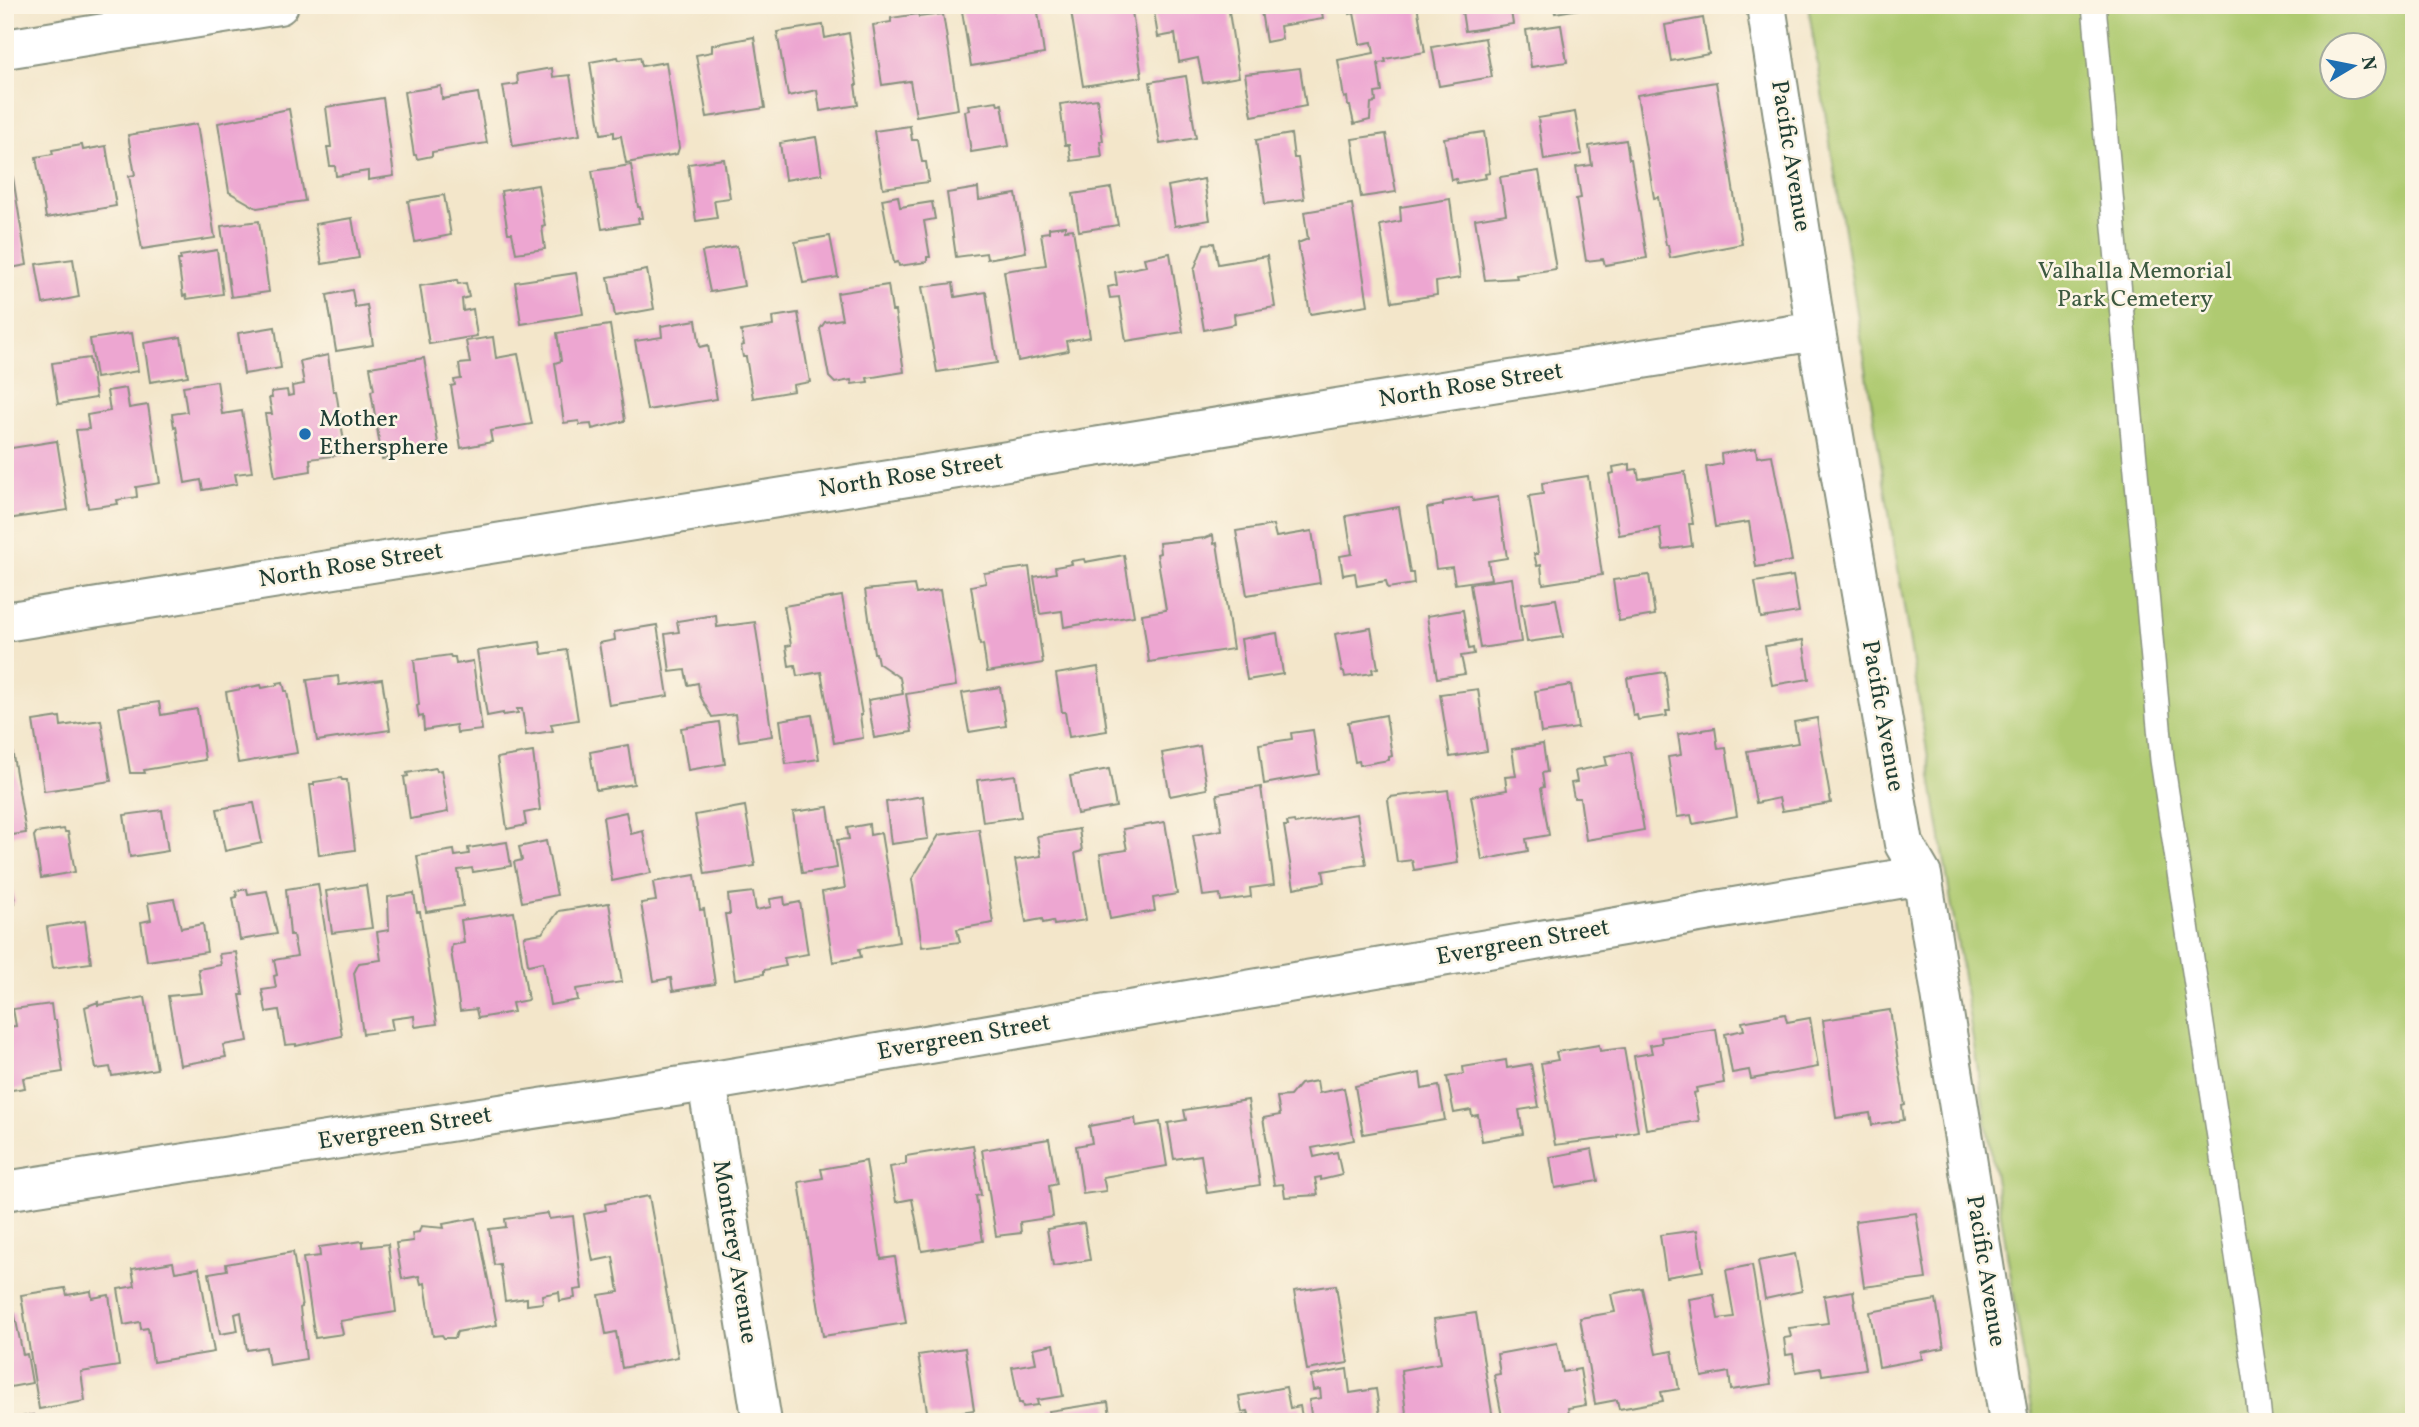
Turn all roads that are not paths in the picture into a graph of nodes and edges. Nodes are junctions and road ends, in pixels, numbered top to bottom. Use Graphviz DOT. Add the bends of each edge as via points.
graph roads {
  1 [pos="279,5"];
  2 [pos="1766,5"];
  3 [pos="2094,5"];
  4 [pos="5,48"];
  5 [pos="1816,331"];
  6 [pos="5,622"];
  7 [pos="1922,875"];
  8 [pos="707,1082"];
  9 [pos="5,1191"];
  10 [pos="762,1422"];
  11 [pos="2009,1422"];
  12 [pos="2260,1422"];
  1 -- 4 [label="street"];
  2 -- 5 [label="street, Pacific Avenue"];
  3 -- 12 [label="lane" via="2162,760"];
  5 -- 6 [label="street, North Rose Street"];
  5 -- 7 [label="street, Pacific Avenue" via="1904,844"];
  7 -- 8 [label="street, Evergreen Street"];
  7 -- 11 [label="street, Pacific Avenue"];
  8 -- 9 [label="street, Evergreen Street"];
  8 -- 10 [label="street, Monterey Avenue"];
}
